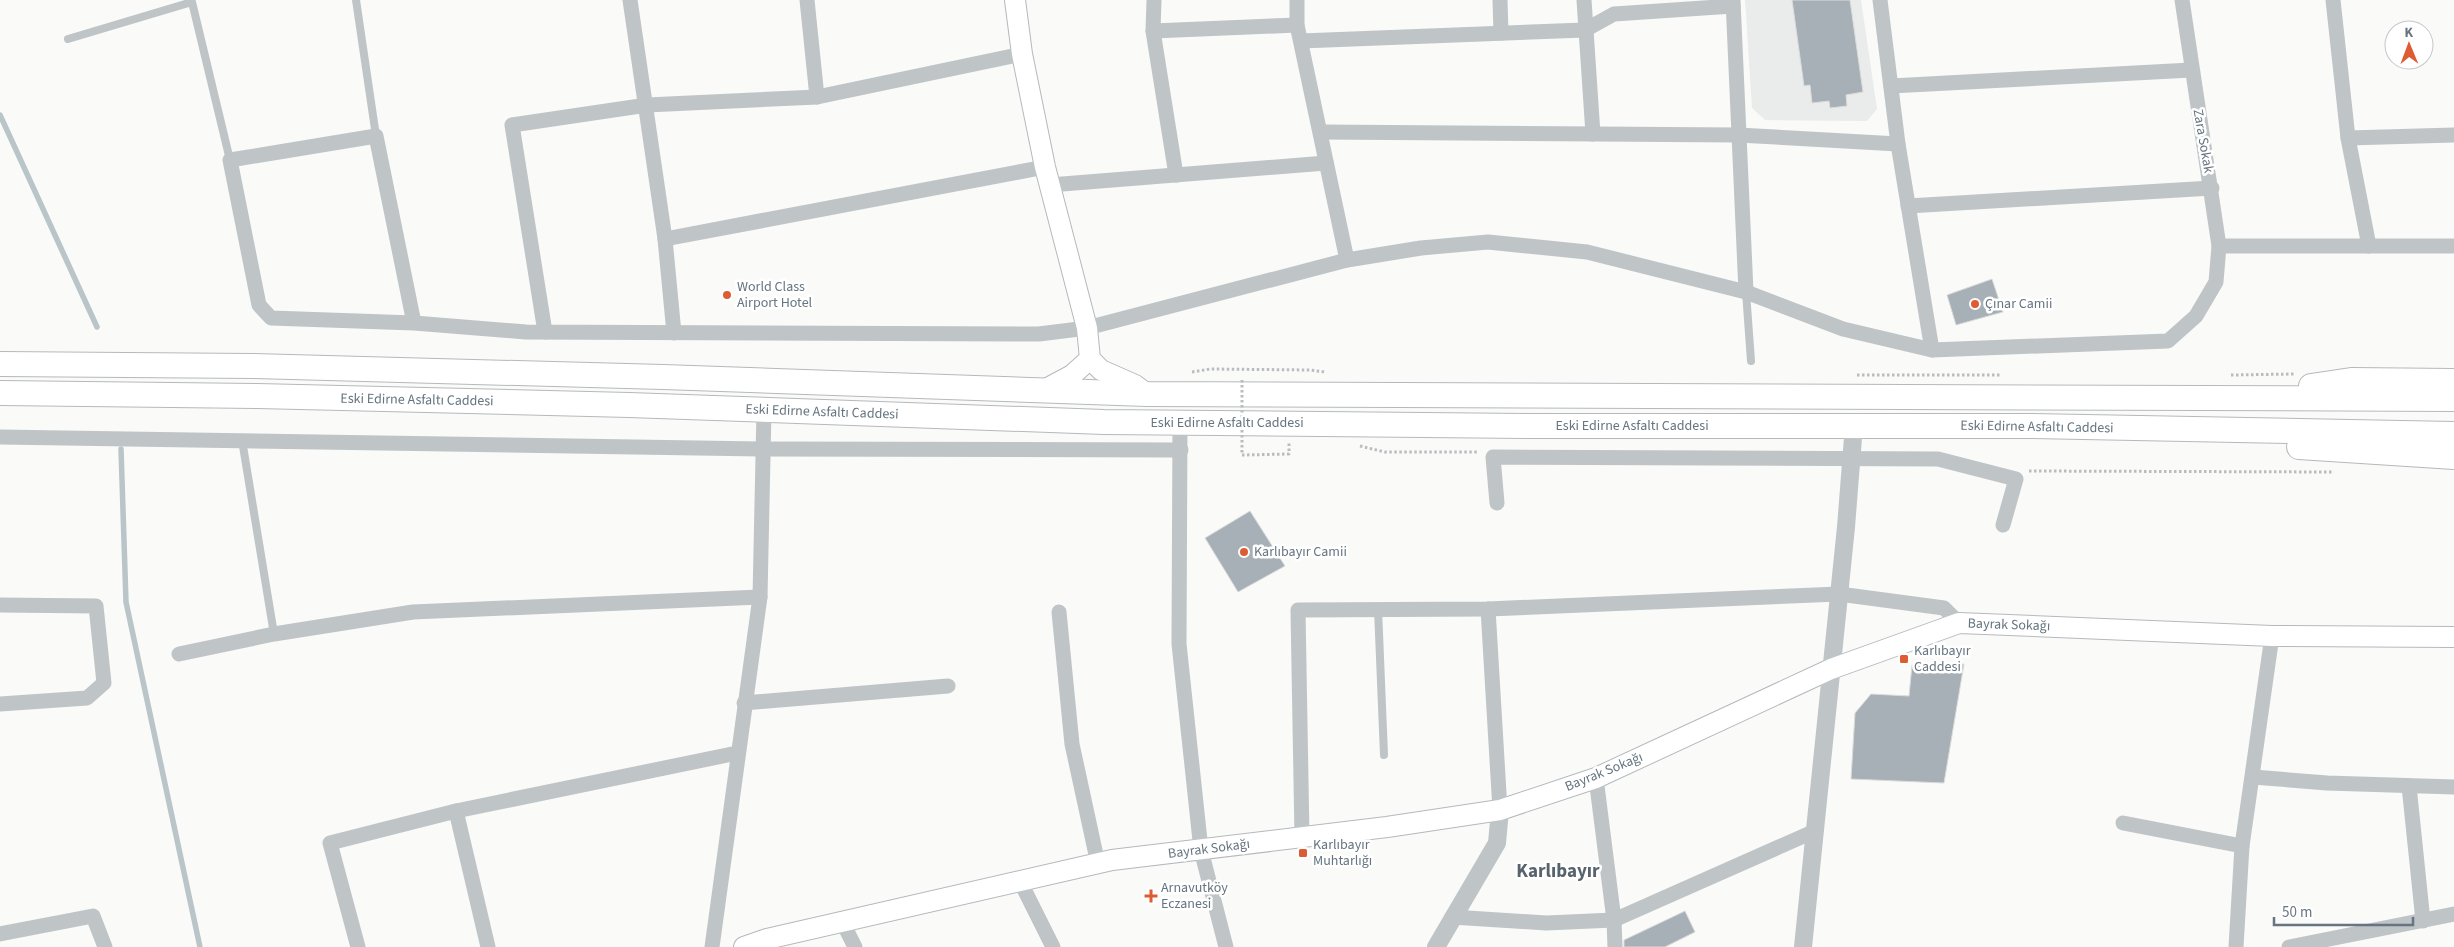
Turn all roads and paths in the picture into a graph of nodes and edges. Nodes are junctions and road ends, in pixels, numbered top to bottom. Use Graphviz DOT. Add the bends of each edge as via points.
graph roads {
  1 [pos="356,0"];
  2 [pos="630,0"];
  3 [pos="807,0"];
  4 [pos="1015,0"];
  5 [pos="1154,0"];
  6 [pos="1297,0"];
  7 [pos="1500,0"];
  8 [pos="1584,0"];
  9 [pos="1880,0"];
  10 [pos="2182,0"];
  11 [pos="2333,0"];
  12 [pos="1733,3"];
  13 [pos="1297,25"];
  14 [pos="1585,30"];
  15 [pos="1153,31"];
  16 [pos="1501,33"];
  17 [pos="68,39"];
  18 [pos="1301,41"];
  19 [pos="1022,54"];
  20 [pos="2191,70"];
  21 [pos="1891,86"];
  22 [pos="817,97"];
  23 [pos="647,106"];
  24 [pos="1321,132"];
  25 [pos="1593,134"];
  26 [pos="1738,135"];
  27 [pos="2454,135"];
  28 [pos="376,136"];
  29 [pos="2348,138"];
  30 [pos="1898,144"];
  31 [pos="230,160"];
  32 [pos="1326,164"];
  33 [pos="1176,175"];
  34 [pos="1048,176"];
  35 [pos="2212,188"];
  36 [pos="1908,206"];
  37 [pos="665,239"];
  38 [pos="2219,246"];
  39 [pos="2369,246"];
  40 [pos="2454,246"];
  41 [pos="1347,260"];
  42 [pos="1746,292"];
  43 [pos="414,323"];
  44 [pos="1087,328"];
  45 [pos="545,332"];
  46 [pos="674,334"];
  47 [pos="1932,350"];
  48 [pos="1090,359"];
  49 [pos="1751,361"];
  50 [pos="0,364"];
  51 [pos="1242,380"];
  52 [pos="2454,381"];
  53 [pos="1044,390"];
  54 [pos="0,393"];
  55 [pos="1147,394"];
  56 [pos="2258,397"];
  57 [pos="2454,400"];
  58 [pos="764,410"];
  59 [pos="1180,423"];
  60 [pos="1854,425"];
  61 [pos="2209,431"];
  62 [pos="2454,434"];
  63 [pos="0,437"];
  64 [pos="242,440"];
  65 [pos="1289,443"];
  66 [pos="761,450"];
  67 [pos="1181,450"];
  68 [pos="2454,457"];
  69 [pos="1851,459"];
  70 [pos="1497,503"];
  71 [pos="2003,526"];
  72 [pos="1839,594"];
  73 [pos="760,597"];
  74 [pos="0,606"];
  75 [pos="1378,609"];
  76 [pos="1488,609"];
  77 [pos="1059,612"];
  78 [pos="1959,623"];
  79 [pos="274,634"];
  80 [pos="2272,636"];
  81 [pos="2454,637"];
  82 [pos="179,654"];
  83 [pos="1831,669"];
  84 [pos="948,686"];
  85 [pos="744,703"];
  86 [pos="0,704"];
  87 [pos="737,753"];
  88 [pos="1384,755"];
  89 [pos="2253,777"];
  90 [pos="1596,778"];
  91 [pos="2409,786"];
  92 [pos="2454,787"];
  93 [pos="1500,810"];
  94 [pos="456,811"];
  95 [pos="2123,823"];
  96 [pos="1815,831"];
  97 [pos="1302,837"];
  98 [pos="2242,846"];
  99 [pos="1201,850"];
  100 [pos="1098,864"];
  101 [pos="1020,881"];
  102 [pos="2454,914"];
  103 [pos="1452,917"];
  104 [pos="1614,920"];
  105 [pos="842,921"];
  106 [pos="2423,921"];
  107 [pos="0,934"];
  108 [pos="105,947"];
  109 [pos="358,947"];
  110 [pos="488,947"];
  111 [pos="712,947"];
  112 [pos="744,947"];
  113 [pos="855,947"];
  114 [pos="1053,947"];
  115 [pos="1226,947"];
  116 [pos="1436,947"];
  117 [pos="1615,947"];
  118 [pos="1803,947"];
  119 [pos="2236,947"];
  120 [pos="2289,947"];
  1 -- 28 [label="lane"];
  2 -- 23 [label="street"];
  3 -- 22 [label="street"];
  4 -- 19 [label="main road"];
  5 -- 15 [label="street"];
  6 -- 13 [label="street"];
  7 -- 16 [label="street"];
  8 -- 14 [label="street"];
  9 -- 21 [label="street"];
  10 -- 20 [label="street, Zara Sokak"];
  11 -- 29 [label="street"];
  12 -- 14 [label="street" via="1614,14"];
  12 -- 26 [label="street"];
  13 -- 15 [label="street"];
  13 -- 18 [label="street"];
  14 -- 16 [label="street"];
  14 -- 25 [label="street"];
  15 -- 33 [label="street"];
  16 -- 18 [label="street"];
  17 -- 31 [label="lane" via="192,2"];
  18 -- 24 [label="street"];
  19 -- 22 [label="street"];
  19 -- 34 [label="main road"];
  20 -- 21 [label="street"];
  20 -- 35 [label="street, Zara Sokak"];
  21 -- 30 [label="street"];
  22 -- 23 [label="street"];
  23 -- 37 [label="street"];
  23 -- 45 [label="street" via="512,126"];
  24 -- 25 [label="street"];
  24 -- 32 [label="street"];
  25 -- 26 [label="street"];
  26 -- 30 [label="street"];
  26 -- 42 [label="street"];
  27 -- 29 [label="street"];
  28 -- 31 [label="street"];
  28 -- 43 [label="street"];
  29 -- 39 [label="street"];
  30 -- 36 [label="street"];
  31 -- 43 [label="street" via="259,305 271,318"];
  32 -- 33 [label="street"];
  32 -- 41 [label="street"];
  33 -- 34 [label="street"];
  34 -- 37 [label="street"];
  34 -- 44 [label="main road"];
  35 -- 36 [label="street"];
  35 -- 38 [label="street, Zara Sokak"];
  36 -- 47 [label="street"];
  37 -- 46 [label="street"];
  38 -- 39 [label="street"];
  38 -- 47 [label="street, Zara Sokak" via="2216,282 2196,316 2168,341"];
  39 -- 40 [label="street"];
  41 -- 42 [label="street" via="1421,248 1488,242 1587,252"];
  41 -- 44 [label="street"];
  42 -- 47 [label="street" via="1843,329"];
  42 -- 49 [label="lane"];
  43 -- 45 [label="street"];
  44 -- 46 [label="street" via="1039,334 976,335"];
  44 -- 48 [label="main road"];
  45 -- 46 [label="street"];
  48 -- 53 [label="main road" via="1072,375"];
  48 -- 55 [label="main road" via="1101,370"];
  50 -- 53 [label="highway, Eski Edirne Asfaltı Caddesi" via="362,369"];
  51 -- 65 [label="path, bridge" via="1242,455 1289,454"];
  52 -- 56 [label="highway" via="2351,380"];
  53 -- 55 [label="highway, Eski Edirne Asfaltı Caddesi"];
  54 -- 58 [label="highway, Eski Edirne Asfaltı Caddesi" via="277,396"];
  55 -- 56 [label="highway, Eski Edirne Asfaltı Caddesi"];
  56 -- 57 [label="highway, Eski Edirne Asfaltı Caddesi"];
  58 -- 59 [label="highway, Eski Edirne Asfaltı Caddesi"];
  58 -- 66 [label="street"];
  59 -- 60 [label="highway, Eski Edirne Asfaltı Caddesi"];
  59 -- 67 [label="street"];
  60 -- 61 [label="highway, Eski Edirne Asfaltı Caddesi"];
  60 -- 69 [label="street"];
  61 -- 62 [label="highway, Eski Edirne Asfaltı Caddesi"];
  61 -- 68 [label="highway" via="2304,447"];
  63 -- 64 [label="street, Eski Edirne Asfaltı Caddesi"];
  64 -- 66 [label="street, Eski Edirne Asfaltı Caddesi"];
  64 -- 79 [label="lane"];
  66 -- 67 [label="street, Eski Edirne Asfaltı Caddesi"];
  66 -- 73 [label="street"];
  67 -- 99 [label="street" via="1179,644"];
  69 -- 70 [label="street" via="1493,457"];
  69 -- 71 [label="street" via="1938,459 2016,479"];
  69 -- 72 [label="street"];
  72 -- 76 [label="street"];
  72 -- 78 [label="street" via="1944,608"];
  72 -- 83 [label="street"];
  73 -- 79 [label="street" via="413,612"];
  73 -- 85 [label="street"];
  74 -- 86 [label="street" via="96,606 104,683 87,698"];
  75 -- 76 [label="street"];
  75 -- 88 [label="lane"];
  75 -- 97 [label="street" via="1298,610"];
  76 -- 93 [label="street"];
  77 -- 100 [label="street" via="1072,744"];
  78 -- 80 [label="main road, Bayrak Sokağı"];
  78 -- 83 [label="main road, Bayrak Sokağı"];
  79 -- 82 [label="street"];
  80 -- 81 [label="main road, Bayrak Sokağı"];
  80 -- 89 [label="street"];
  83 -- 90 [label="main road, Bayrak Sokağı"];
  83 -- 96 [label="street"];
  84 -- 85 [label="street"];
  85 -- 87 [label="street"];
  87 -- 94 [label="street"];
  87 -- 111 [label="street"];
  89 -- 91 [label="street"];
  89 -- 98 [label="street"];
  90 -- 93 [label="main road, Bayrak Sokağı"];
  90 -- 104 [label="street"];
  91 -- 92 [label="street"];
  91 -- 106 [label="street"];
  93 -- 97 [label="main road, Bayrak Sokağı"];
  93 -- 103 [label="street" via="1496,843"];
  94 -- 109 [label="street" via="330,842"];
  94 -- 110 [label="street"];
  95 -- 98 [label="street"];
  96 -- 104 [label="street"];
  96 -- 118 [label="street"];
  97 -- 99 [label="main road, Bayrak Sokağı"];
  98 -- 119 [label="street"];
  99 -- 100 [label="main road, Bayrak Sokağı"];
  99 -- 115 [label="street"];
  100 -- 101 [label="main road, Bayrak Sokağı"];
  101 -- 105 [label="main road, Bayrak Sokağı"];
  101 -- 114 [label="street"];
  102 -- 106 [label="street"];
  103 -- 104 [label="street" via="1546,923"];
  103 -- 116 [label="street"];
  104 -- 117 [label="street"];
  105 -- 112 [label="main road, Bayrak Sokağı" via="767,938"];
  105 -- 113 [label="street"];
  106 -- 120 [label="street"];
  107 -- 108 [label="street" via="93,916"];
}
